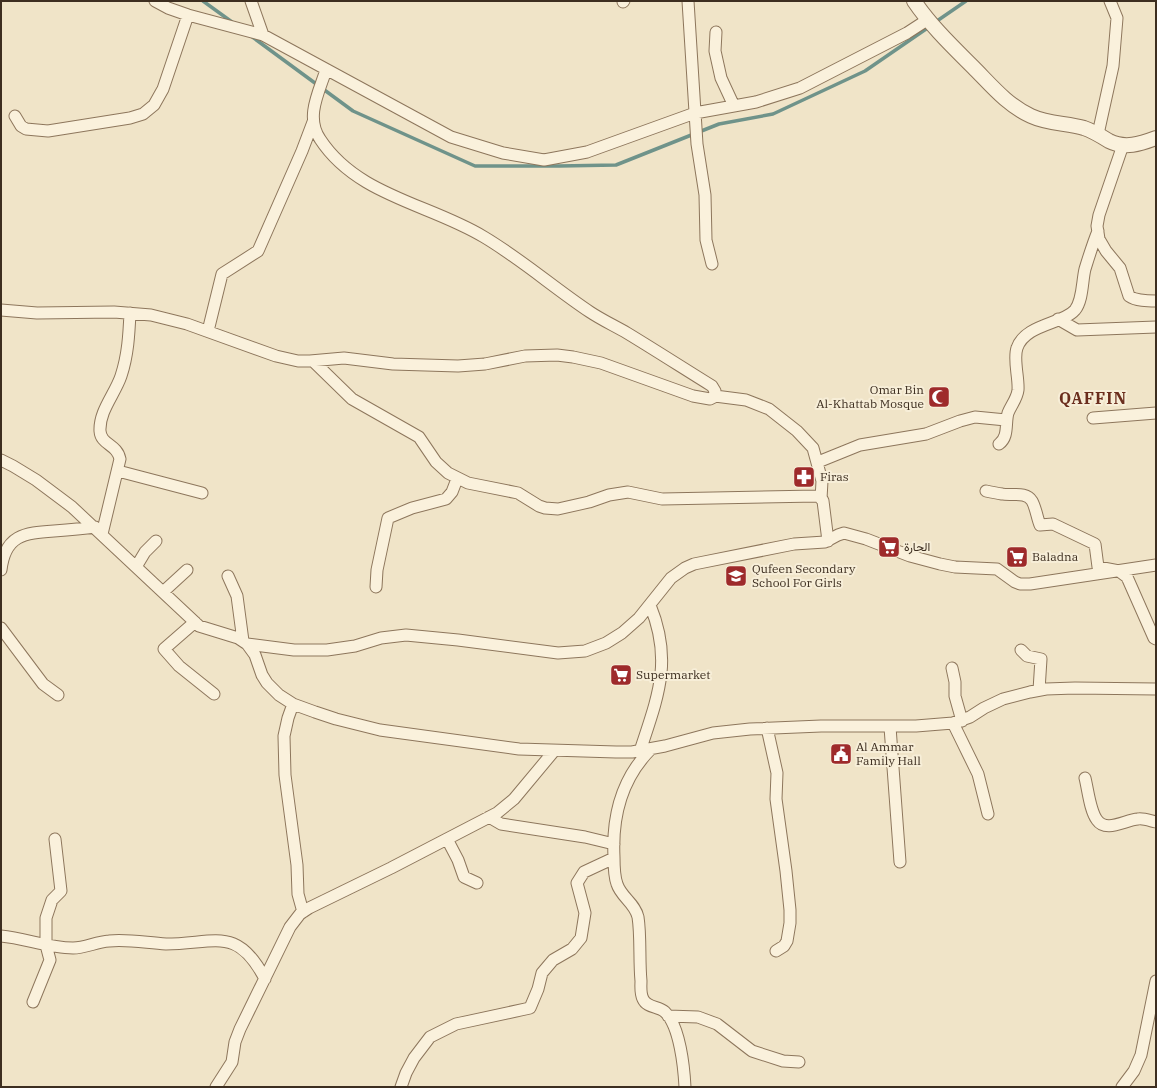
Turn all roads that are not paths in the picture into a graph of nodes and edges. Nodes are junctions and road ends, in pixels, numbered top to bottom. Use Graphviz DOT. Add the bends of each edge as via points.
graph roads {
  1 [pos="155,1"];
  2 [pos="251,1"];
  3 [pos="688,1"];
  4 [pos="914,1"];
  5 [pos="1110,1"];
  6 [pos="188,15"];
  7 [pos="931,24"];
  8 [pos="716,32"];
  9 [pos="263,35"];
  10 [pos="326,70"];
  11 [pos="734,106"];
  12 [pos="695,113"];
  13 [pos="14,116"];
  14 [pos="313,122"];
  15 [pos="1098,134"];
  16 [pos="1156,138"];
  17 [pos="1123,145"];
  18 [pos="1098,231"];
  19 [pos="712,264"];
  20 [pos="1156,301"];
  21 [pos="1,310"];
  22 [pos="130,313"];
  23 [pos="1058,319"];
  24 [pos="1156,327"];
  25 [pos="208,332"];
  26 [pos="313,361"];
  27 [pos="715,396"];
  28 [pos="1156,413"];
  29 [pos="1093,418"];
  30 [pos="1006,420"];
  31 [pos="999,444"];
  32 [pos="1,460"];
  33 [pos="818,462"];
  34 [pos="118,471"];
  35 [pos="457,478"];
  36 [pos="986,491"];
  37 [pos="202,493"];
  38 [pos="822,498"];
  39 [pos="98,531"];
  40 [pos="156,541"];
  41 [pos="828,541"];
  42 [pos="1156,565"];
  43 [pos="136,567"];
  44 [pos="1,570"];
  45 [pos="187,570"];
  46 [pos="1118,571"];
  47 [pos="228,576"];
  48 [pos="376,587"];
  49 [pos="163,592"];
  50 [pos="650,605"];
  51 [pos="195,622"];
  52 [pos="1,628"];
  53 [pos="1156,639"];
  54 [pos="245,642"];
  55 [pos="1021,650"];
  56 [pos="952,668"];
  57 [pos="1156,689"];
  58 [pos="1039,690"];
  59 [pos="214,694"];
  60 [pos="58,696"];
  61 [pos="293,704"];
  62 [pos="957,722"];
  63 [pos="890,727"];
  64 [pos="767,728"];
  65 [pos="645,750"];
  66 [pos="554,751"];
  67 [pos="1085,778"];
  68 [pos="988,814"];
  69 [pos="489,816"];
  70 [pos="1156,822"];
  71 [pos="55,839"];
  72 [pos="447,839"];
  73 [pos="614,844"];
  74 [pos="614,858"];
  75 [pos="900,862"];
  76 [pos="478,883"];
  77 [pos="304,912"];
  78 [pos="1,936"];
  79 [pos="46,945"];
  80 [pos="776,951"];
  81 [pos="265,979"];
  82 [pos="1156,981"];
  83 [pos="33,1002"];
  84 [pos="668,1016"];
  85 [pos="799,1062"];
  86 [pos="216,1087"];
  87 [pos="401,1087"];
  88 [pos="685,1087"];
  89 [pos="1122,1087"];
  1 -- 6 [label="street"];
  2 -- 9 [label="street"];
  3 -- 12 [label="street"];
  4 -- 7 [label="street"];
  5 -- 15 [label="street" via="1117,18 1113,66"];
  6 -- 9 [label="street"];
  6 -- 13 [label="street" via="163,89 154,105 143,114 48,131 26,129"];
  7 -- 11 [label="street" via="907,33 800,88"];
  7 -- 15 [label="street" via="1003,98 1017,109 1042,120 1079,127"];
  8 -- 11 [label="street" via="715,51 720,78"];
  9 -- 10 [label="street"];
  10 -- 12 [label="street" via="452,137 503,153 544,160 587,152"];
  10 -- 14 [label="street" via="313,109"];
  11 -- 12 [label="street"];
  12 -- 19 [label="street" via="704,189 706,240"];
  14 -- 25 [label="street" via="258,251 222,274"];
  14 -- 27 [label="street" via="317,135 325,146 354,175 392,196 457,222 485,237 591,313 712,386"];
  15 -- 17 [label="street"];
  16 -- 17 [label="street" via="1137,145"];
  17 -- 18 [label="street" via="1100,215"];
  18 -- 20 [label="street" via="1102,245 1120,268 1128,295 1137,299"];
  18 -- 23 [label="street" via="1078,305 1071,313"];
  21 -- 22 [label="street" via="37,313"];
  22 -- 25 [label="street" via="169,319"];
  22 -- 34 [label="street" via="128,353 101,427 106,443 119,454"];
  23 -- 24 [label="street" via="1076,330"];
  23 -- 30 [label="street" via="1031,333 1018,345 1017,395"];
  25 -- 26 [label="street" via="287,359"];
  26 -- 27 [label="street" via="344,358 393,364 471,366 525,356 557,355 601,363 693,396 710,399"];
  26 -- 35 [label="street" via="352,399 420,437 436,462 448,474"];
  27 -- 33 [label="street" via="746,400 769,409 797,431 813,448"];
  28 -- 29 [label="street"];
  30 -- 31 [label="street" via="1005,435"];
  30 -- 33 [label="street" via="975,417 926,434 860,445"];
  32 -- 39 [label="street" via="55,493"];
  33 -- 38 [label="street"];
  34 -- 37 [label="street"];
  34 -- 39 [label="street"];
  35 -- 38 [label="street" via="479,486 518,493 539,506 552,509 589,502 619,492 662,498"];
  35 -- 48 [label="street" via="452,492 446,499 412,508 388,518"];
  36 -- 46 [label="street" via="1029,497 1040,526 1053,524 1095,544 1098,567"];
  38 -- 41 [label="street"];
  39 -- 43 [label="street"];
  39 -- 44 [label="street" via="33,532 20,536 5,552"];
  40 -- 43 [label="street" via="145,552"];
  41 -- 46 [label="street" via="838,534 846,534 886,545 925,561 954,567 997,569 1020,584"];
  41 -- 50 [label="street" via="794,544 694,564 671,578"];
  42 -- 46 [label="street"];
  43 -- 49 [label="street"];
  45 -- 49 [label="street"];
  46 -- 53 [label="street" via="1128,577"];
  47 -- 54 [label="street" via="237,596"];
  49 -- 51 [label="street"];
  50 -- 54 [label="street" via="616,637 596,647 574,652 406,635 327,650 294,650"];
  50 -- 65 [label="street" via="660,644 662,672"];
  51 -- 54 [label="street"];
  51 -- 59 [label="street" via="164,650 179,666"];
  52 -- 60 [label="street" via="43,684"];
  54 -- 61 [label="street" via="255,655 267,683"];
  55 -- 58 [label="street" via="1027,656 1041,659"];
  56 -- 62 [label="street"];
  57 -- 58 [label="street"];
  58 -- 62 [label="street" via="1002,699"];
  61 -- 66 [label="street" via="336,719 380,730 519,749"];
  61 -- 77 [label="street" via="284,736 285,775 297,865 298,894"];
  62 -- 63 [label="street"];
  62 -- 68 [label="street" via="978,774"];
  63 -- 64 [label="street"];
  63 -- 75 [label="street"];
  64 -- 65 [label="street" via="713,733"];
  64 -- 80 [label="street" via="777,773 776,799 790,910 787,941"];
  65 -- 66 [label="street"];
  65 -- 73 [label="street" via="621,796 615,820"];
  66 -- 69 [label="street" via="514,799"];
  67 -- 70 [label="street" via="1093,813 1097,821 1104,826 1139,819"];
  69 -- 72 [label="street"];
  69 -- 73 [label="street" via="501,824"];
  71 -- 79 [label="street" via="61,890 52,900 46,918"];
  72 -- 76 [label="street" via="464,876"];
  72 -- 77 [label="street"];
  73 -- 74 [label="street"];
  74 -- 84 [label="street" via="617,885 637,915 642,998 648,1005 662,1010"];
  74 -- 87 [label="street" via="584,872 577,883 585,913 581,938 572,949 553,960 542,973 530,1008 456,1024 430,1037 414,1058"];
  77 -- 81 [label="street" via="294,920"];
  78 -- 79 [label="street"];
  79 -- 81 [label="street" via="75,948 116,940 168,944 218,940 234,944 248,952"];
  79 -- 83 [label="street" via="50,960"];
  81 -- 86 [label="street" via="237,1034 230,1068"];
  82 -- 89 [label="street" via="1141,1055 1134,1071"];
  84 -- 85 [label="street" via="698,1017 717,1024 752,1051 783,1061"];
  84 -- 88 [label="street" via="673,1024 683,1060"];
}
